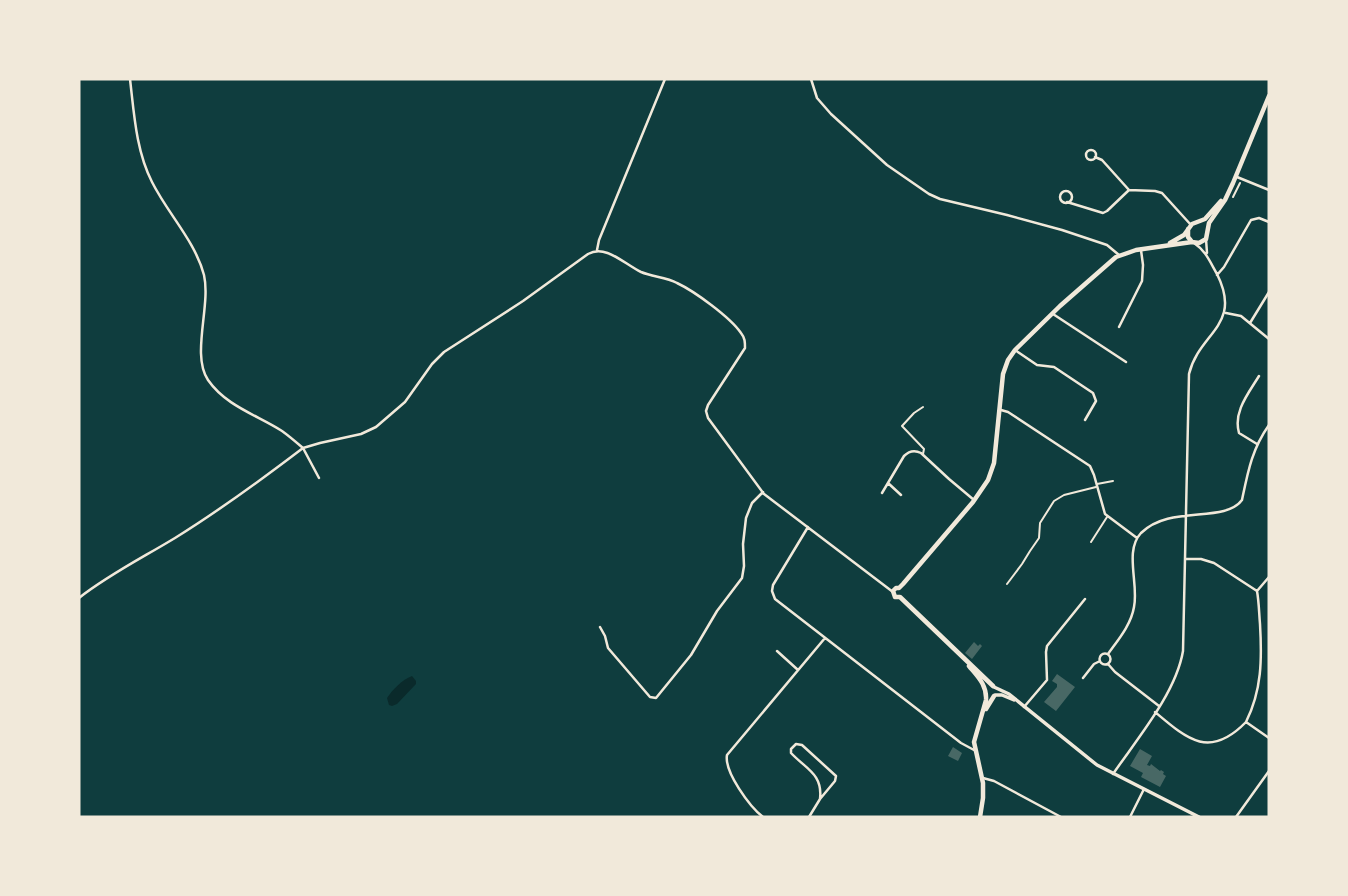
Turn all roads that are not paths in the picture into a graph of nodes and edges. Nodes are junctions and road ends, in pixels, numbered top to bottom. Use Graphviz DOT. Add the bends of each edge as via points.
graph roads {
  1 [pos="130,79"];
  2 [pos="665,79"];
  3 [pos="811,79"];
  4 [pos="1269,96"];
  5 [pos="1095,157"];
  6 [pos="1236,176"];
  7 [pos="1230,189"];
  8 [pos="1129,190"];
  9 [pos="1269,190"];
  10 [pos="1067,202"];
  11 [pos="1269,222"];
  12 [pos="1197,223"];
  13 [pos="1189,227"];
  14 [pos="1207,236"];
  15 [pos="1193,243"];
  16 [pos="1161,246"];
  17 [pos="597,250"];
  18 [pos="1142,250"];
  19 [pos="1119,255"];
  20 [pos="1208,256"];
  21 [pos="1217,275"];
  22 [pos="1269,292"];
  23 [pos="1052,313"];
  24 [pos="1224,313"];
  25 [pos="1250,323"];
  26 [pos="1119,327"];
  27 [pos="1269,339"];
  28 [pos="1015,350"];
  29 [pos="1126,362"];
  30 [pos="1259,376"];
  31 [pos="923,407"];
  32 [pos="999,409"];
  33 [pos="1085,420"];
  34 [pos="1269,425"];
  35 [pos="1256,444"];
  36 [pos="303,448"];
  37 [pos="923,454"];
  38 [pos="319,478"];
  39 [pos="1113,481"];
  40 [pos="888,482"];
  41 [pos="1097,486"];
  42 [pos="763,492"];
  43 [pos="882,492"];
  44 [pos="901,495"];
  45 [pos="974,500"];
  46 [pos="1185,514"];
  47 [pos="1107,517"];
  48 [pos="808,527"];
  49 [pos="1137,538"];
  50 [pos="1091,542"];
  51 [pos="1185,559"];
  52 [pos="1269,577"];
  53 [pos="1007,584"];
  54 [pos="899,588"];
  55 [pos="1257,591"];
  56 [pos="893,592"];
  57 [pos="900,597"];
  58 [pos="79,598"];
  59 [pos="1085,599"];
  60 [pos="600,627"];
  61 [pos="825,638"];
  62 [pos="777,651"];
  63 [pos="958,653"];
  64 [pos="1108,654"];
  65 [pos="1100,660"];
  66 [pos="1108,664"];
  67 [pos="798,670"];
  68 [pos="1083,678"];
  69 [pos="994,687"];
  70 [pos="986,693"];
  71 [pos="995,696"];
  72 [pos="1018,702"];
  73 [pos="1159,706"];
  74 [pos="1024,707"];
  75 [pos="1155,712"];
  76 [pos="980,719"];
  77 [pos="1246,722"];
  78 [pos="1269,738"];
  79 [pos="974,750"];
  80 [pos="1269,771"];
  81 [pos="1113,774"];
  82 [pos="982,778"];
  83 [pos="1144,789"];
  84 [pos="820,799"];
  85 [pos="763,817"];
  86 [pos="809,817"];
  87 [pos="980,817"];
  88 [pos="1061,817"];
  89 [pos="1130,817"];
  90 [pos="1199,817"];
  91 [pos="1236,817"];
  1 -- 36 [label="street" via="146,168 204,276 204,374 228,400"];
  2 -- 17 [label="street"];
  3 -- 19 [label="street" via="827,111 887,166 929,194 1073,234"];
  4 -- 6 [label="main road"];
  5 -- 8 [label="street"];
  6 -- 7 [label="main road"];
  6 -- 9 [label="street"];
  7 -- 12 [label="main road" via="1210,215"];
  7 -- 14 [label="main road" via="1209,223"];
  8 -- 10 [label="street" via="1102,213"];
  8 -- 13 [label="street" via="1162,193"];
  11 -- 21 [label="street" via="1251,220"];
  12 -- 13 [label="main road"];
  12 -- 14 [label="main road" via="1203,225"];
  13 -- 15 [label="main road" via="1187,236"];
  13 -- 16 [label="main road" via="1181,237"];
  14 -- 15 [label="main road"];
  14 -- 20 [label="street"];
  15 -- 16 [label="main road"];
  15 -- 20 [label="street"];
  16 -- 18 [label="main road"];
  17 -- 36 [label="street" via="444,352 405,402 376,427"];
  17 -- 42 [label="street" via="677,283 707,302 743,335 745,348 706,414"];
  18 -- 19 [label="main road"];
  18 -- 26 [label="street" via="1142,281"];
  19 -- 23 [label="main road"];
  20 -- 21 [label="street"];
  21 -- 24 [label="street" via="1225,293"];
  22 -- 25 [label="street"];
  23 -- 28 [label="main road"];
  23 -- 29 [label="street"];
  24 -- 25 [label="street" via="1238,314"];
  24 -- 46 [label="street" via="1189,374"];
  25 -- 27 [label="street"];
  28 -- 32 [label="main road" via="1004,371"];
  28 -- 33 [label="street" via="1037,365 1054,367 1093,393 1096,401"];
  30 -- 35 [label="street" via="1239,410 1237,427 1238,433"];
  31 -- 37 [label="lane" via="902,426 924,449"];
  32 -- 41 [label="street" via="1087,464"];
  32 -- 45 [label="main road" via="993,467"];
  34 -- 35 [label="street"];
  35 -- 46 [label="street" via="1239,504 1219,512"];
  36 -- 38 [label="street"];
  36 -- 58 [label="street" via="233,501"];
  37 -- 40 [label="street" via="906,453"];
  37 -- 45 [label="street"];
  39 -- 41 [label="lane"];
  40 -- 43 [label="street"];
  40 -- 44 [label="street"];
  41 -- 47 [label="street"];
  41 -- 53 [label="lane" via="1054,500 1041,523 1039,538"];
  42 -- 48 [label="street"];
  42 -- 60 [label="street" via="747,513 742,578 656,698 648,695 608,648"];
  45 -- 54 [label="main road"];
  46 -- 49 [label="street" via="1148,527"];
  46 -- 51 [label="street"];
  47 -- 49 [label="street"];
  47 -- 50 [label="lane"];
  48 -- 56 [label="street"];
  48 -- 61 [label="street" via="772,588 773,597"];
  49 -- 64 [label="street" via="1134,609"];
  51 -- 55 [label="street" via="1214,563"];
  51 -- 73 [label="street" via="1183,651"];
  52 -- 55 [label="street"];
  54 -- 56 [label="main road"];
  54 -- 57 [label="main road"];
  55 -- 77 [label="street" via="1261,673"];
  56 -- 57 [label="main road"];
  57 -- 63 [label="main road"];
  59 -- 74 [label="street" via="1047,646 1047,680"];
  61 -- 67 [label="street"];
  61 -- 79 [label="street"];
  62 -- 67 [label="street"];
  63 -- 69 [label="main road"];
  63 -- 70 [label="main road"];
  64 -- 65 [label="street"];
  64 -- 66 [label="street"];
  65 -- 66 [label="street"];
  65 -- 68 [label="street"];
  66 -- 73 [label="street"];
  67 -- 85 [label="street" via="727,755 727,767"];
  69 -- 70 [label="main road" via="988,687"];
  69 -- 71 [label="main road"];
  69 -- 72 [label="street"];
  70 -- 71 [label="main road"];
  70 -- 76 [label="main road"];
  71 -- 72 [label="street"];
  71 -- 76 [label="main road"];
  72 -- 74 [label="street"];
  73 -- 75 [label="street"];
  74 -- 81 [label="street"];
  75 -- 77 [label="street" via="1186,736 1207,743 1230,737"];
  75 -- 81 [label="street"];
  76 -- 79 [label="main road"];
  77 -- 78 [label="street"];
  79 -- 82 [label="main road"];
  80 -- 91 [label="street"];
  81 -- 83 [label="street"];
  82 -- 87 [label="main road"];
  82 -- 88 [label="street"];
  83 -- 89 [label="street"];
  83 -- 90 [label="street"];
  84 -- 84 [label="street" via="836,776 796,744 791,753 817,776"];
  84 -- 86 [label="street"];
}
